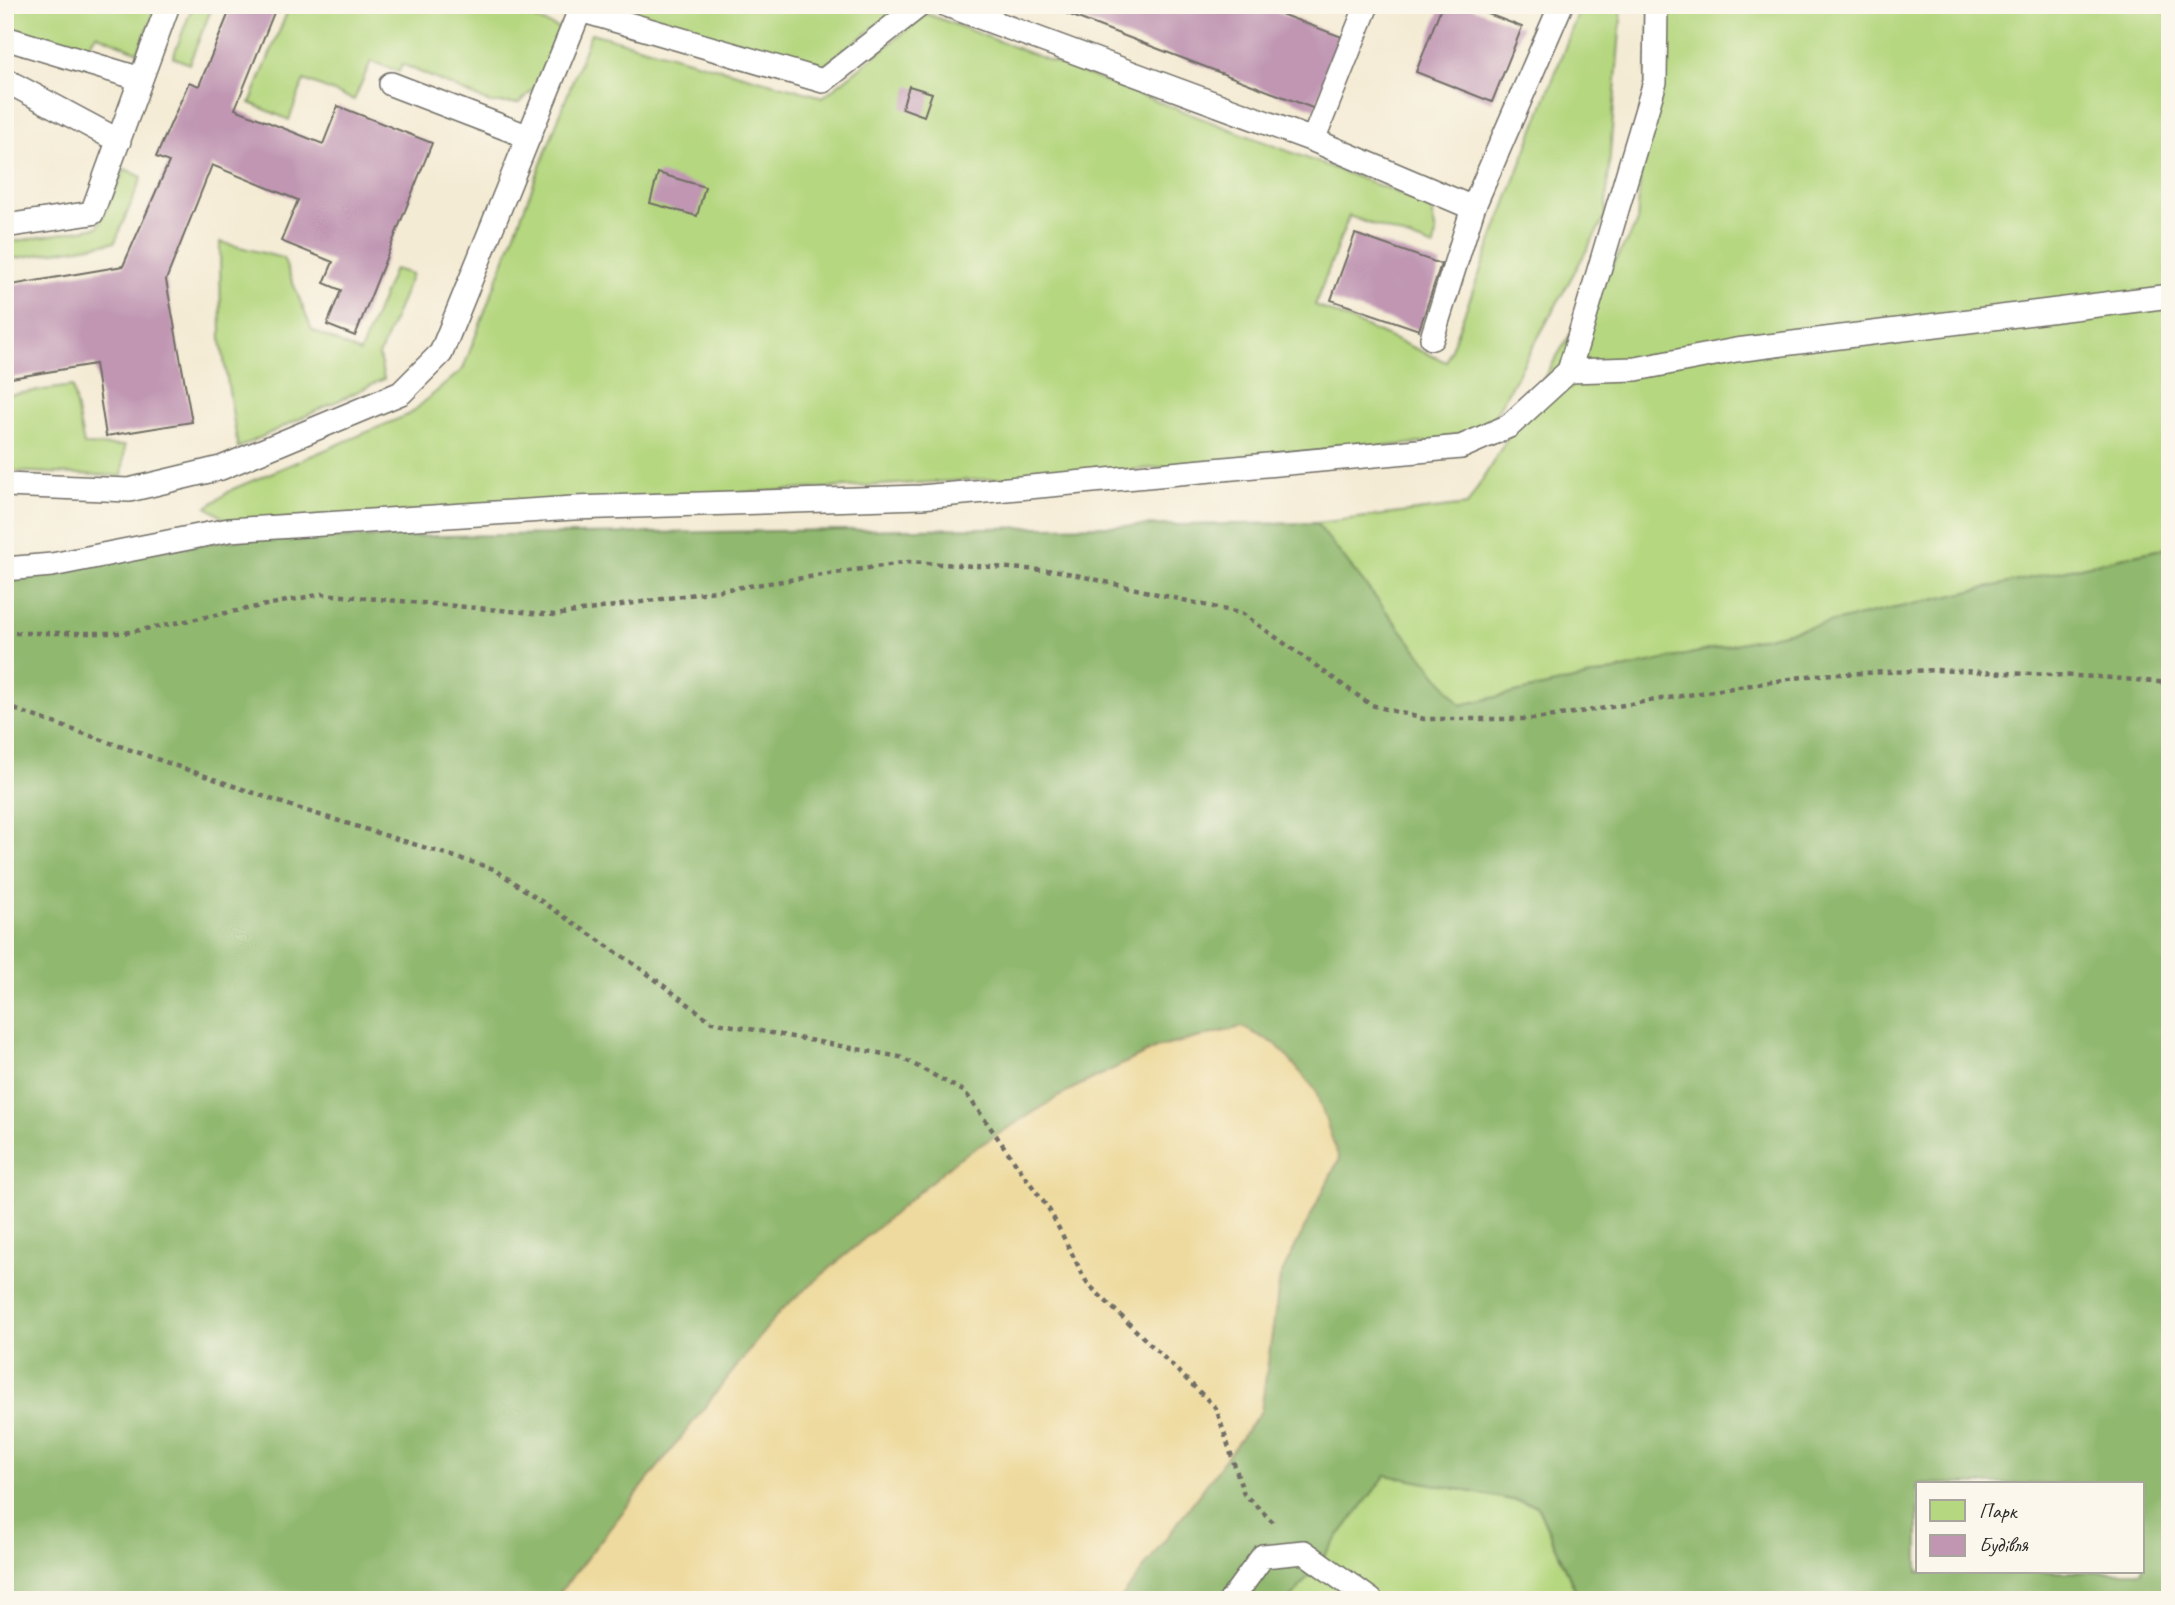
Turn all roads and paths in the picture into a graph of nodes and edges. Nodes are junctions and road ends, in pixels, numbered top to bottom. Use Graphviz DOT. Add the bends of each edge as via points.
graph roads {
  1 [pos="168,5"];
  2 [pos="920,5"];
  3 [pos="947,5"];
  4 [pos="1367,5"];
  5 [pos="1560,5"];
  6 [pos="1656,5"];
  7 [pos="581,8"];
  8 [pos="5,38"];
  9 [pos="5,79"];
  10 [pos="141,79"];
  11 [pos="391,84"];
  12 [pos="529,137"];
  13 [pos="1313,140"];
  14 [pos="118,141"];
  15 [pos="1473,208"];
  16 [pos="5,226"];
  17 [pos="2170,296"];
  18 [pos="1432,338"];
  19 [pos="1569,371"];
  20 [pos="5,485"];
  21 [pos="5,569"];
  22 [pos="5,633"];
  23 [pos="2170,684"];
  24 [pos="5,706"];
  25 [pos="1304,1552"];
  26 [pos="1231,1600"];
  27 [pos="1371,1600"];
  1 -- 10 [label="lane"];
  2 -- 7 [label="lane" via="823,80"];
  3 -- 13 [label="lane"];
  4 -- 13 [label="lane"];
  5 -- 15 [label="lane"];
  6 -- 19 [label="lane" via="1655,82"];
  7 -- 12 [label="lane"];
  8 -- 10 [label="lane"];
  9 -- 14 [label="lane"];
  10 -- 14 [label="lane"];
  11 -- 12 [label="lane"];
  12 -- 20 [label="lane" via="441,353 401,393 221,468 130,490"];
  13 -- 15 [label="lane"];
  14 -- 16 [label="lane" via="92,213"];
  15 -- 18 [label="lane"];
  17 -- 19 [label="lane" via="1736,351 1636,369"];
  19 -- 21 [label="lane" via="1509,426 1461,447 921,497 573,508 229,530 51,565"];
  22 -- 23 [label="path" via="125,633 322,594 555,615 909,562 1059,571 1243,614 1371,705 1424,719 1535,719 1815,675 1936,670"];
  24 -- 25 [label="path" via="294,807 494,869 712,1022 900,1057 964,1092 1050,1212 1087,1283 1216,1408 1244,1494"];
  25 -- 26 [label="lane" via="1263,1556"];
  25 -- 27 [label="lane"];
}
